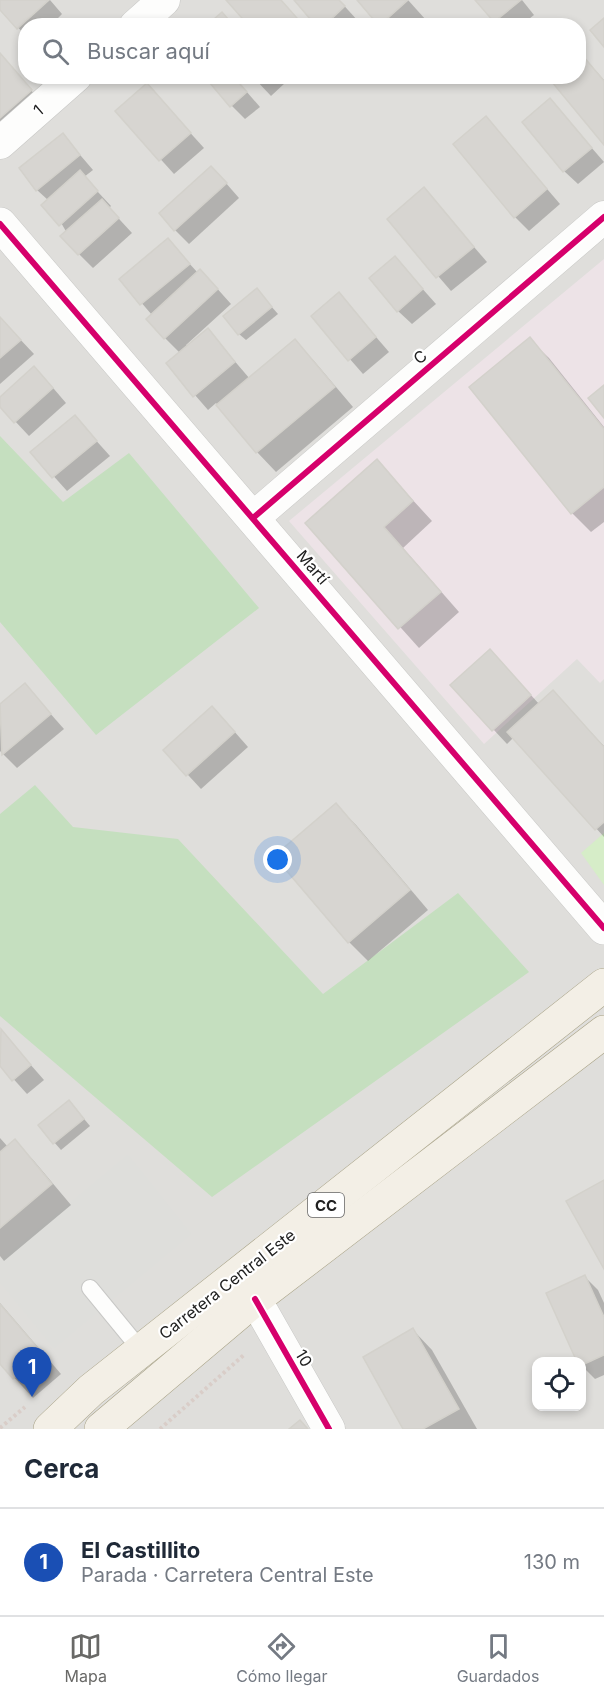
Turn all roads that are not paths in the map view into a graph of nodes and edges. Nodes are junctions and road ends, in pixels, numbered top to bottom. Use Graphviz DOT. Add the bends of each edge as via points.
graph roads {
  1 [pos="164,0"];
  2 [pos="144,18"];
  3 [pos="67,84"];
  4 [pos="0,143"];
  5 [pos="604,217"];
  6 [pos="0,224"];
  7 [pos="253,518"];
  8 [pos="604,928"];
  9 [pos="604,985"];
  10 [pos="604,1032"];
  11 [pos="90,1288"];
  12 [pos="255,1299"];
  13 [pos="142,1350"];
  14 [pos="160,1379"];
  15 [pos="50,1429"];
  16 [pos="101,1429"];
  17 [pos="329,1429"];
  1 -- 2 [label="street"];
  3 -- 4 [label="street, 1"];
  5 -- 7 [label="street, C"];
  6 -- 7 [label="street, Martí"];
  7 -- 8 [label="street, Martí"];
  9 -- 13 [label="main road, Carretera Central Este / CC"];
  10 -- 12 [label="main road, Carretera Central Este / CC"];
  11 -- 13 [label="lane"];
  12 -- 14 [label="main road, Carretera Central Este / CC"];
  12 -- 17 [label="street, 10"];
  13 -- 14 [label="lane"];
  13 -- 15 [label="main road, Carretera Central Este / CC"];
  14 -- 16 [label="main road, Carretera Central Este / CC"];
}
